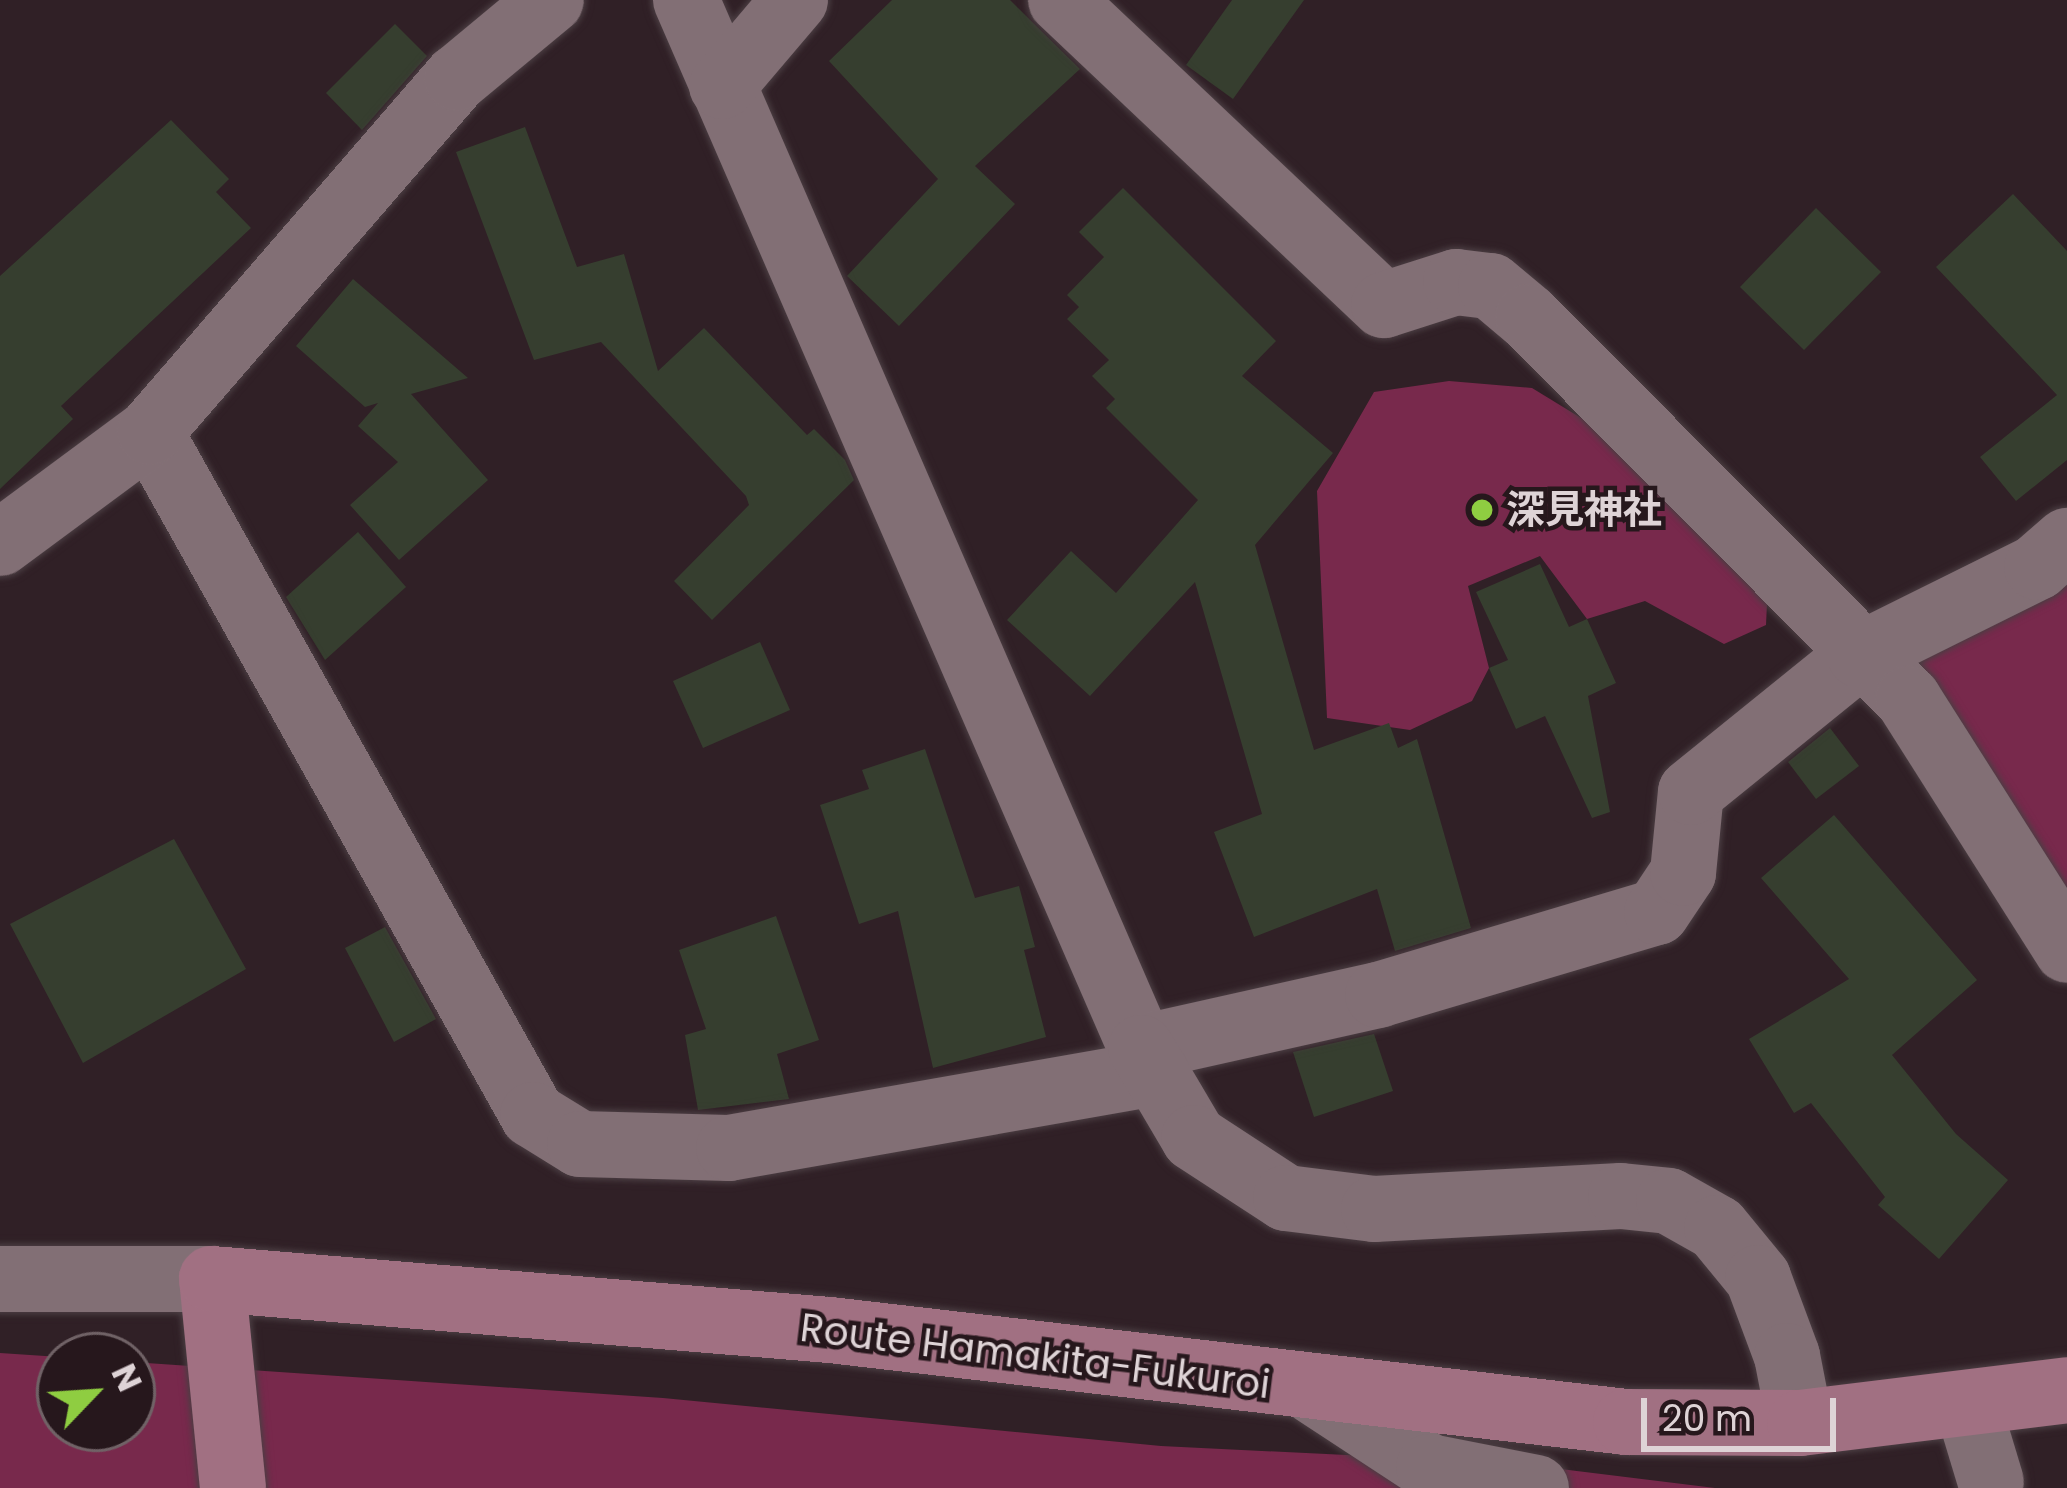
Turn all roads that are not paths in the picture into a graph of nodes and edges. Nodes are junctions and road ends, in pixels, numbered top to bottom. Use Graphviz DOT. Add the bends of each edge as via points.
graph roads {
  1 [pos="550,0"];
  2 [pos="686,0"];
  3 [pos="794,0"];
  4 [pos="1061,0"];
  5 [pos="722,86"];
  6 [pos="150,432"];
  7 [pos="2067,541"];
  8 [pos="0,543"];
  9 [pos="1860,655"];
  10 [pos="2057,918"];
  11 [pos="1149,1060"];
  12 [pos="0,1279"];
  13 [pos="212,1279"];
  14 [pos="2067,1390"];
  15 [pos="1313,1391"];
  16 [pos="1968,1406"];
  17 [pos="1799,1424"];
  18 [pos="2000,1486"];
  19 [pos="233,1488"];
  20 [pos="1536,1488"];
  1 -- 6 [label="street" via="457,78"];
  2 -- 5 [label="street"];
  3 -- 5 [label="street"];
  4 -- 9 [label="street" via="1384,305 1456,282 1491,286"];
  5 -- 11 [label="street"];
  6 -- 8 [label="street"];
  6 -- 11 [label="street" via="533,1115 580,1144 729,1148"];
  7 -- 9 [label="street" via="2038,567"];
  9 -- 10 [label="street" via="1908,699"];
  9 -- 11 [label="street" via="1691,793 1683,873 1657,912"];
  11 -- 17 [label="street" via="1194,1138 1286,1198 1374,1209 1621,1196 1669,1201 1717,1228 1758,1278 1787,1356"];
  12 -- 13 [label="street"];
  13 -- 15 [label="main road, Route Hamakita-Fukuroi" via="830,1330"];
  13 -- 19 [label="main road"];
  14 -- 16 [label="main road, Route Hamakita-Fukuroi"];
  15 -- 17 [label="main road, Route Hamakita-Fukuroi" via="1626,1422"];
  15 -- 20 [label="street" via="1429,1468"];
  16 -- 17 [label="main road, Route Hamakita-Fukuroi"];
  16 -- 18 [label="street"];
}
